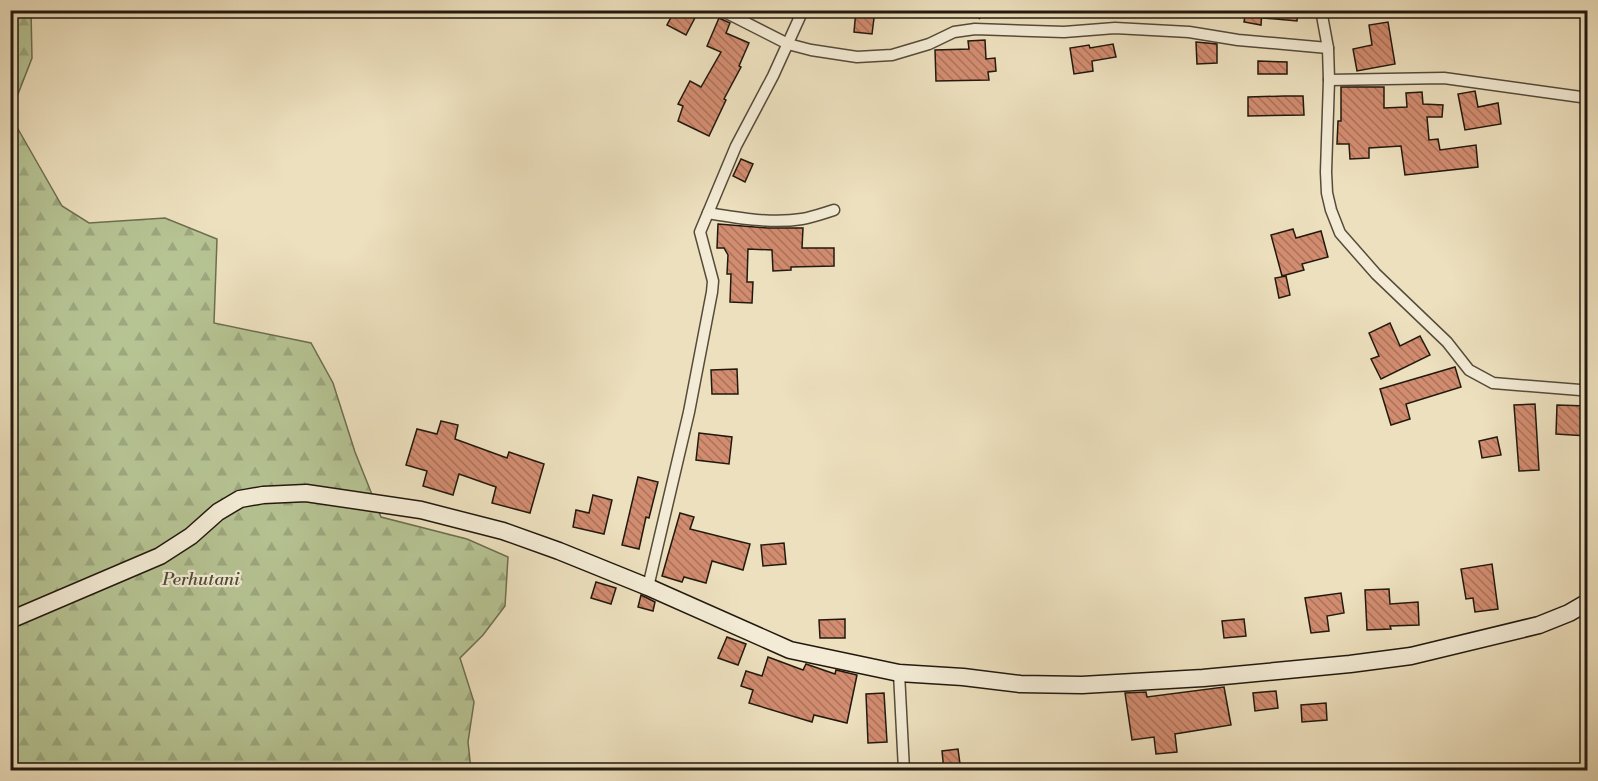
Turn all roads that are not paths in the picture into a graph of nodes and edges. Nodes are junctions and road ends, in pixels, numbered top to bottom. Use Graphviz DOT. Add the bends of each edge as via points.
graph roads {
  1 [pos="721,10"];
  2 [pos="803,10"];
  3 [pos="1321,10"];
  4 [pos="788,44"];
  5 [pos="1328,48"];
  6 [pos="1329,80"];
  7 [pos="1587,98"];
  8 [pos="834,210"];
  9 [pos="708,213"];
  10 [pos="1587,393"];
  11 [pos="648,586"];
  12 [pos="1587,602"];
  13 [pos="10,620"];
  14 [pos="899,673"];
  15 [pos="904,771"];
  1 -- 4 [label="street"];
  2 -- 4 [label="street"];
  3 -- 5 [label="street"];
  4 -- 5 [label="street" via="857,57 892,56 954,32 975,29 1064,32 1115,28"];
  4 -- 9 [label="street" via="736,146"];
  5 -- 6 [label="street"];
  6 -- 7 [label="street" via="1444,78"];
  6 -- 10 [label="street" via="1327,193 1340,233 1483,379"];
  8 -- 9 [label="street" via="801,219 768,220"];
  9 -- 11 [label="street" via="700,232 713,281 712,292"];
  11 -- 13 [label="street" via="503,531 421,510 306,493 273,494 240,499 160,556"];
  11 -- 14 [label="street" via="790,650"];
  12 -- 14 [label="street" via="1569,613 1510,633 1411,656 1350,664 1082,685 1020,684"];
  14 -- 15 [label="street"];
}
